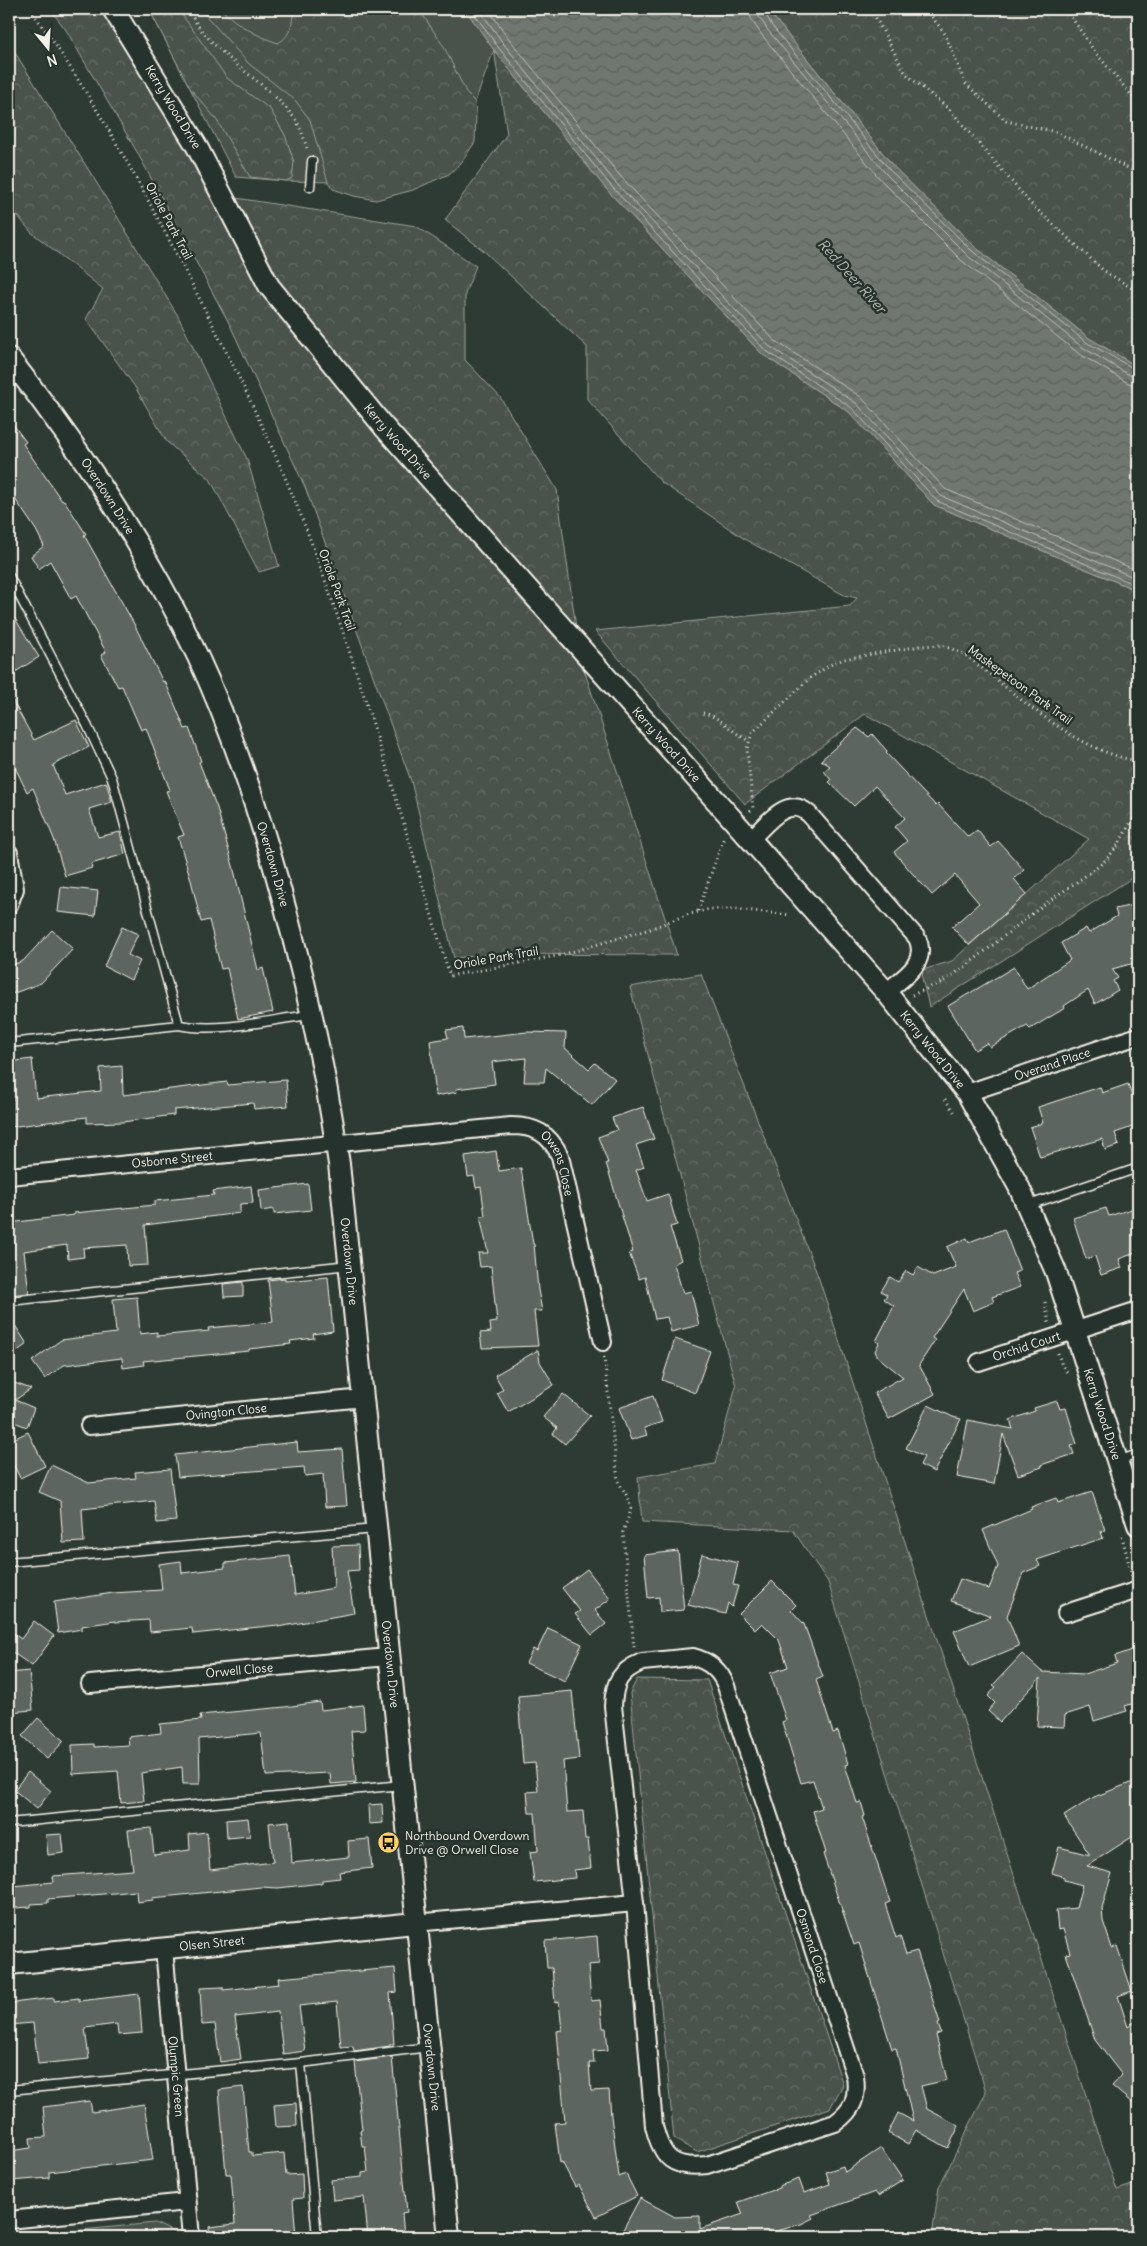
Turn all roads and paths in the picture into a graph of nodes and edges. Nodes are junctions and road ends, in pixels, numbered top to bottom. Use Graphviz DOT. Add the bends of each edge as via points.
graph roads {
  1 [pos="30,9"];
  2 [pos="112,9"];
  3 [pos="188,9"];
  4 [pos="871,9"];
  5 [pos="926,9"];
  6 [pos="1066,9"];
  7 [pos="1138,103"];
  8 [pos="312,161"];
  9 [pos="1138,173"];
  10 [pos="310,187"];
  11 [pos="1138,292"];
  12 [pos="9,358"];
  13 [pos="9,576"];
  14 [pos="703,713"];
  15 [pos="749,741"];
  16 [pos="1138,761"];
  17 [pos="753,808"];
  18 [pos="1138,810"];
  19 [pos="751,839"];
  20 [pos="729,844"];
  21 [pos="9,853"];
  22 [pos="9,905"];
  23 [pos="785,908"];
  24 [pos="698,911"];
  25 [pos="791,915"];
  26 [pos="798,923"];
  27 [pos="891,998"];
  28 [pos="312,1014"];
  29 [pos="180,1025"];
  30 [pos="1138,1036"];
  31 [pos="9,1042"];
  32 [pos="941,1092"];
  33 [pos="967,1093"];
  34 [pos="958,1118"];
  35 [pos="336,1143"];
  36 [pos="1138,1168"];
  37 [pos="9,1176"];
  38 [pos="1028,1205"];
  39 [pos="349,1265"];
  40 [pos="1044,1298"];
  41 [pos="9,1302"];
  42 [pos="1138,1310"];
  43 [pos="1045,1311"];
  44 [pos="1075,1330"];
  45 [pos="603,1342"];
  46 [pos="979,1362"];
  47 [pos="363,1398"];
  48 [pos="89,1426"];
  49 [pos="1138,1454"];
  50 [pos="1118,1460"];
  51 [pos="1138,1525"];
  52 [pos="376,1529"];
  53 [pos="9,1562"];
  54 [pos="1138,1590"];
  55 [pos="1066,1613"];
  56 [pos="388,1657"];
  57 [pos="636,1664"];
  58 [pos="90,1684"];
  59 [pos="402,1785"];
  60 [pos="9,1823"];
  61 [pos="635,1903"];
  62 [pos="416,1923"];
  63 [pos="164,1949"];
  64 [pos="9,1964"];
  65 [pos="430,2047"];
  66 [pos="301,2063"];
  67 [pos="176,2074"];
  68 [pos="9,2090"];
  69 [pos="187,2202"];
  70 [pos="9,2220"];
  71 [pos="191,2237"];
  72 [pos="317,2237"];
  73 [pos="449,2237"];
  1 -- 24 [label="path, Oriole Park Trail" via="144,191 236,370 277,462 348,644 450,976 561,955"];
  2 -- 19 [label="street, Kerry Wood Drive" via="196,145 269,286 384,427"];
  3 -- 8 [label="path" via="226,56 295,119"];
  4 -- 11 [label="path" via="906,74 950,110 1031,204 1103,270"];
  5 -- 9 [label="path" via="945,34 965,83 1006,121 1056,132"];
  6 -- 7 [label="path" via="1095,52"];
  8 -- 10 [label="lane"];
  12 -- 28 [label="street, Overdown Drive" via="106,490 153,570 198,657 234,746 268,844"];
  13 -- 29 [label="lane" via="112,778"];
  14 -- 15 [label="path" via="712,714 733,733"];
  15 -- 16 [label="path, Maskepetoon Park Trail" via="752,733 797,690 830,665 858,656 942,645 964,654 1032,707 1087,743 1113,755"];
  15 -- 17 [label="path"];
  18 -- 27 [label="path" via="1118,845 1095,869 942,982"];
  19 -- 27 [label="street, Kerry Wood Drive"];
  19 -- 27 [label="street" via="784,808 798,807 809,814 920,944 915,967"];
  20 -- 24 [label="path" via="723,838"];
  21 -- 22 [label="street" via="15,888"];
  23 -- 25 [label="path"];
  24 -- 25 [label="path" via="735,909"];
  25 -- 26 [label="path"];
  27 -- 33 [label="street, Kerry Wood Drive"];
  28 -- 29 [label="lane" via="196,1028"];
  28 -- 35 [label="street, Overdown Drive"];
  29 -- 31 [label="lane"];
  30 -- 33 [label="street, Overand Place"];
  32 -- 34 [label="path"];
  33 -- 38 [label="street, Kerry Wood Drive"];
  35 -- 37 [label="street, Osborne Street"];
  35 -- 39 [label="street, Overdown Drive"];
  35 -- 45 [label="street, Owens Close" via="511,1126 530,1127 548,1136 560,1156"];
  36 -- 38 [label="lane"];
  38 -- 44 [label="street, Kerry Wood Drive" via="1056,1272"];
  39 -- 41 [label="lane"];
  39 -- 47 [label="street, Overdown Drive"];
  40 -- 43 [label="path"];
  42 -- 44 [label="street, Orchid Court"];
  44 -- 46 [label="street, Orchid Court"];
  44 -- 50 [label="street, Kerry Wood Drive"];
  45 -- 57 [label="path" via="618,1481 631,1510 623,1532"];
  47 -- 48 [label="street, Ovington Close"];
  47 -- 52 [label="street, Overdown Drive"];
  49 -- 50 [label="lane"];
  50 -- 51 [label="street, Kerry Wood Drive"];
  52 -- 53 [label="lane"];
  52 -- 56 [label="street, Overdown Drive"];
  54 -- 55 [label="street"];
  56 -- 58 [label="street, Orwell Close"];
  56 -- 59 [label="street, Overdown Drive"];
  57 -- 61 [label="street, Osmond Close" via="616,1684 613,1706"];
  57 -- 61 [label="street, Osmond Close" via="693,1656 703,1659 723,1679 854,2076 855,2098 844,2117 835,2123 707,2165 690,2167 669,2159 662,2150 654,2126"];
  59 -- 60 [label="lane"];
  59 -- 62 [label="street, Overdown Drive"];
  61 -- 62 [label="street"];
  62 -- 63 [label="street, Olsen Street"];
  62 -- 65 [label="street, Overdown Drive"];
  63 -- 64 [label="street, Olsen Street"];
  63 -- 67 [label="street, Olympic Green"];
  65 -- 66 [label="lane"];
  65 -- 73 [label="street, Overdown Drive"];
  66 -- 67 [label="lane"];
  66 -- 72 [label="lane"];
  67 -- 68 [label="lane"];
  67 -- 69 [label="street, Olympic Green"];
  69 -- 70 [label="street"];
  69 -- 71 [label="street, Olympic Green"];
}
